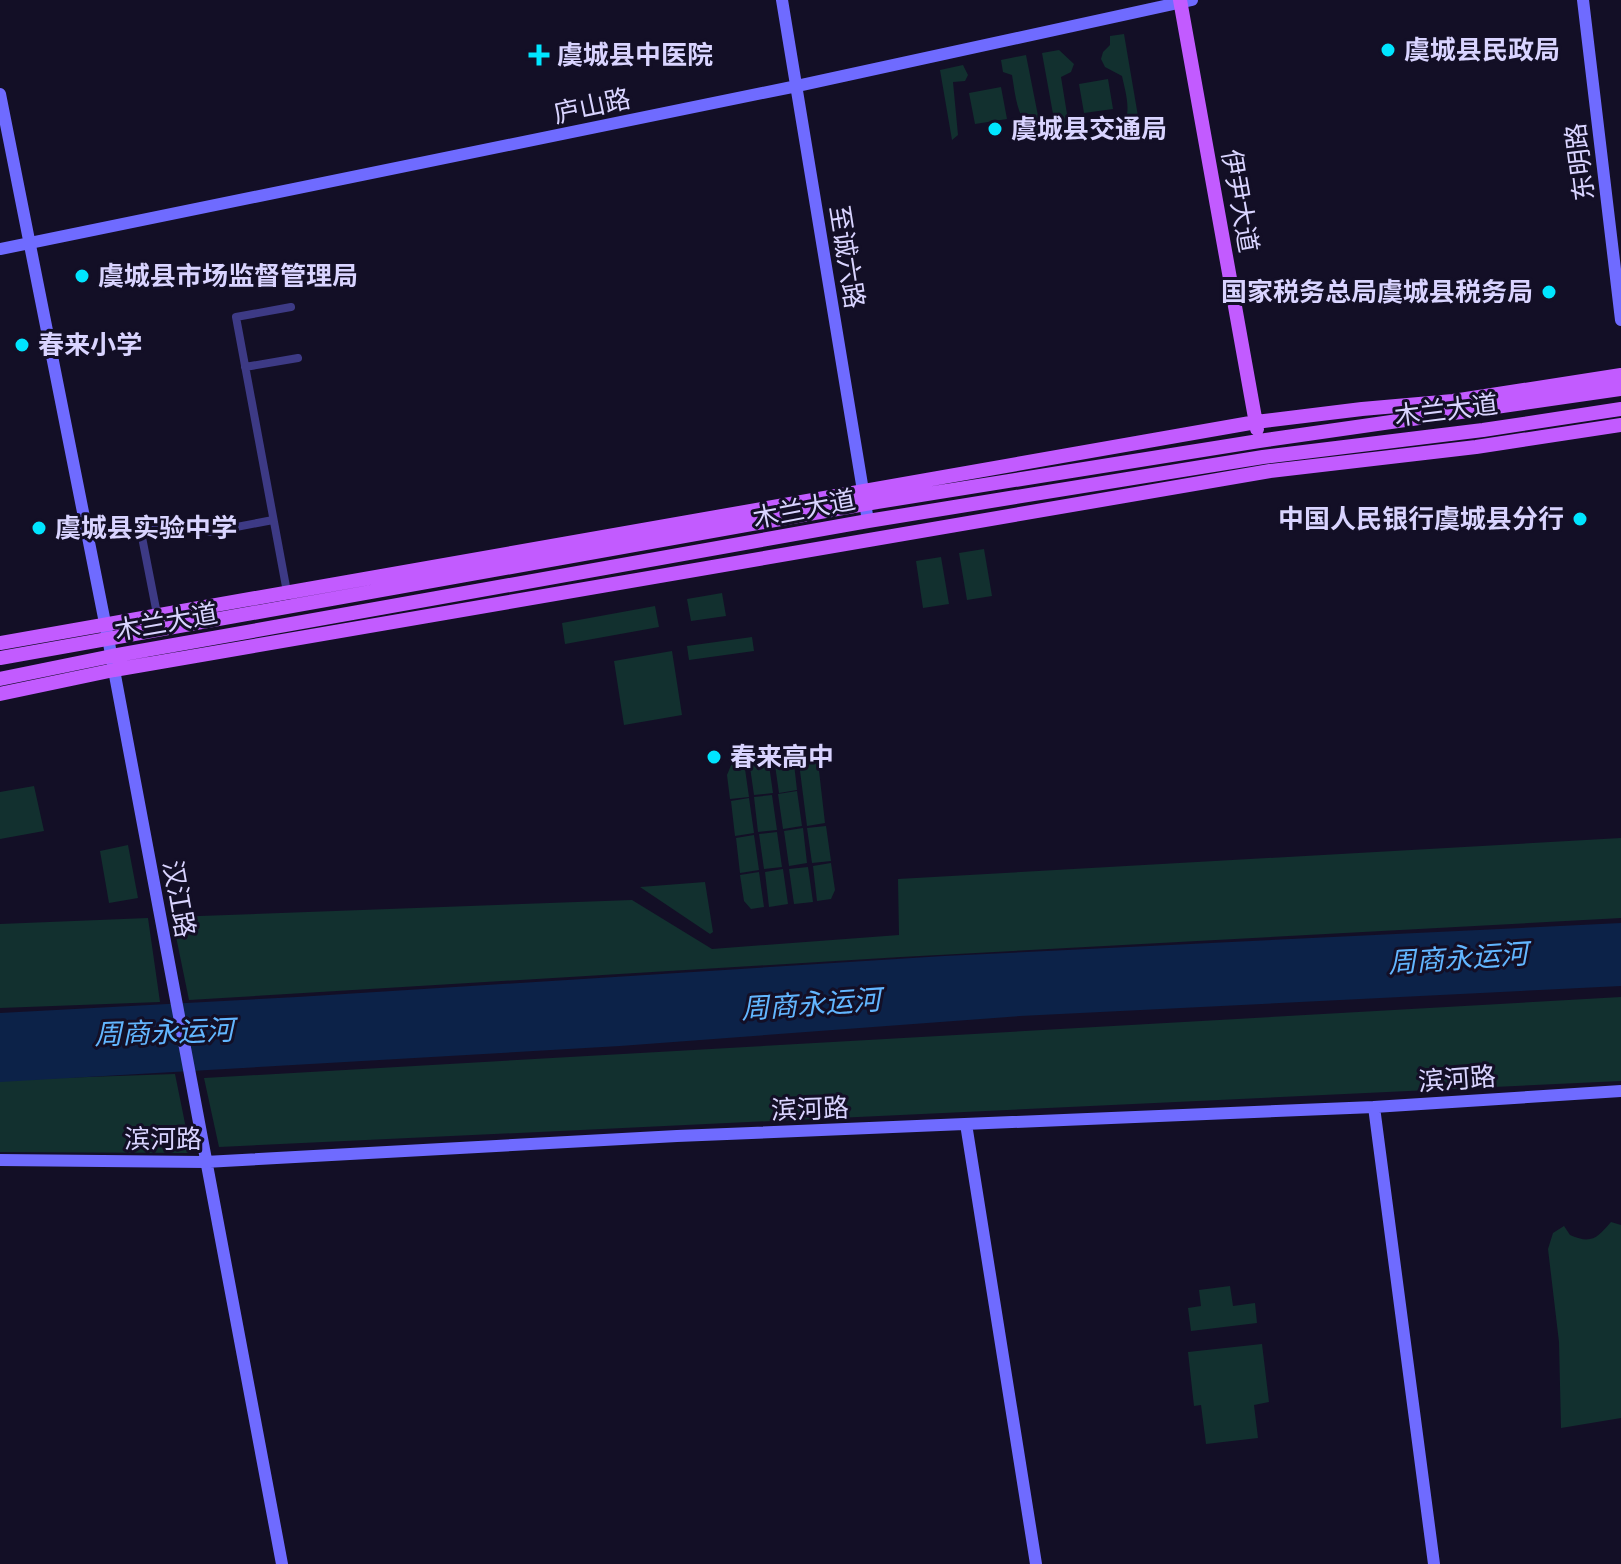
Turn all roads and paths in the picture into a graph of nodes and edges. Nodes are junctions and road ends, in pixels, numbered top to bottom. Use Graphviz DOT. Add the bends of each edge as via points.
graph roads {
  1 [pos="782,0"];
  2 [pos="1583,0"];
  3 [pos="1184,1"];
  4 [pos="797,86"];
  5 [pos="0,94"];
  6 [pos="29,243"];
  7 [pos="0,249"];
  8 [pos="291,307"];
  9 [pos="1621,320"];
  10 [pos="298,358"];
  11 [pos="245,367"];
  12 [pos="1621,375"];
  13 [pos="1621,389"];
  14 [pos="1621,409"];
  15 [pos="1256,422"];
  16 [pos="1621,425"];
  17 [pos="1259,441"];
  18 [pos="1263,457"];
  19 [pos="864,497"];
  20 [pos="273,520"];
  21 [pos="868,521"];
  22 [pos="169,527"];
  23 [pos="210,532"];
  24 [pos="287,592"];
  25 [pos="157,614"];
  26 [pos="107,631"];
  27 [pos="0,643"];
  28 [pos="0,658"];
  29 [pos="113,663"];
  30 [pos="0,679"];
  31 [pos="0,694"];
  32 [pos="1621,1091"];
  33 [pos="1374,1107"];
  34 [pos="966,1124"];
  35 [pos="0,1160"];
  36 [pos="205,1162"];
  37 [pos="282,1564"];
  38 [pos="1036,1564"];
  39 [pos="1434,1564"];
  1 -- 4 [label="street, 至诚六路"];
  2 -- 9 [label="street, 东明路"];
  3 -- 4 [label="street, 庐山路"];
  3 -- 15 [label="main road, 伊尹大道"];
  4 -- 6 [label="street, 庐山路"];
  4 -- 19 [label="street, 至诚六路"];
  5 -- 6 [label="street, 汉江路"];
  6 -- 7 [label="street, 庐山路"];
  6 -- 26 [label="street, 汉江路"];
  8 -- 11 [label="street" via="236,317"];
  10 -- 11 [label="street"];
  11 -- 20 [label="street"];
  12 -- 15 [label="main road" via="1453,401"];
  13 -- 17 [label="main road, 木兰大道"];
  14 -- 18 [label="main road, 木兰大道"];
  15 -- 17 [label="main road, 伊尹大道"];
  15 -- 19 [label="main road"];
  16 -- 29 [label="main road" via="1270,471"];
  17 -- 18 [label="main road, 伊尹大道"];
  17 -- 19 [label="main road, 木兰大道"];
  18 -- 21 [label="main road, 木兰大道"];
  19 -- 21 [label="street, 至诚六路"];
  19 -- 24 [label="main road"];
  19 -- 26 [label="main road, 木兰大道"];
  20 -- 23 [label="street"];
  20 -- 24 [label="street"];
  21 -- 29 [label="main road, 木兰大道"];
  22 -- 25 [label="street" via="141,532"];
  24 -- 25 [label="main road"];
  25 -- 26 [label="main road"];
  26 -- 27 [label="main road"];
  26 -- 28 [label="main road, 木兰大道"];
  26 -- 29 [label="street, 汉江路"];
  29 -- 30 [label="main road, 木兰大道"];
  29 -- 31 [label="main road"];
  29 -- 36 [label="street, 汉江路"];
  32 -- 33 [label="street, 滨河路"];
  33 -- 34 [label="street, 滨河路"];
  33 -- 39 [label="street"];
  34 -- 36 [label="street, 滨河路"];
  34 -- 38 [label="street"];
  35 -- 36 [label="street, 滨河路"];
  36 -- 37 [label="street, 汉江路"];
}
